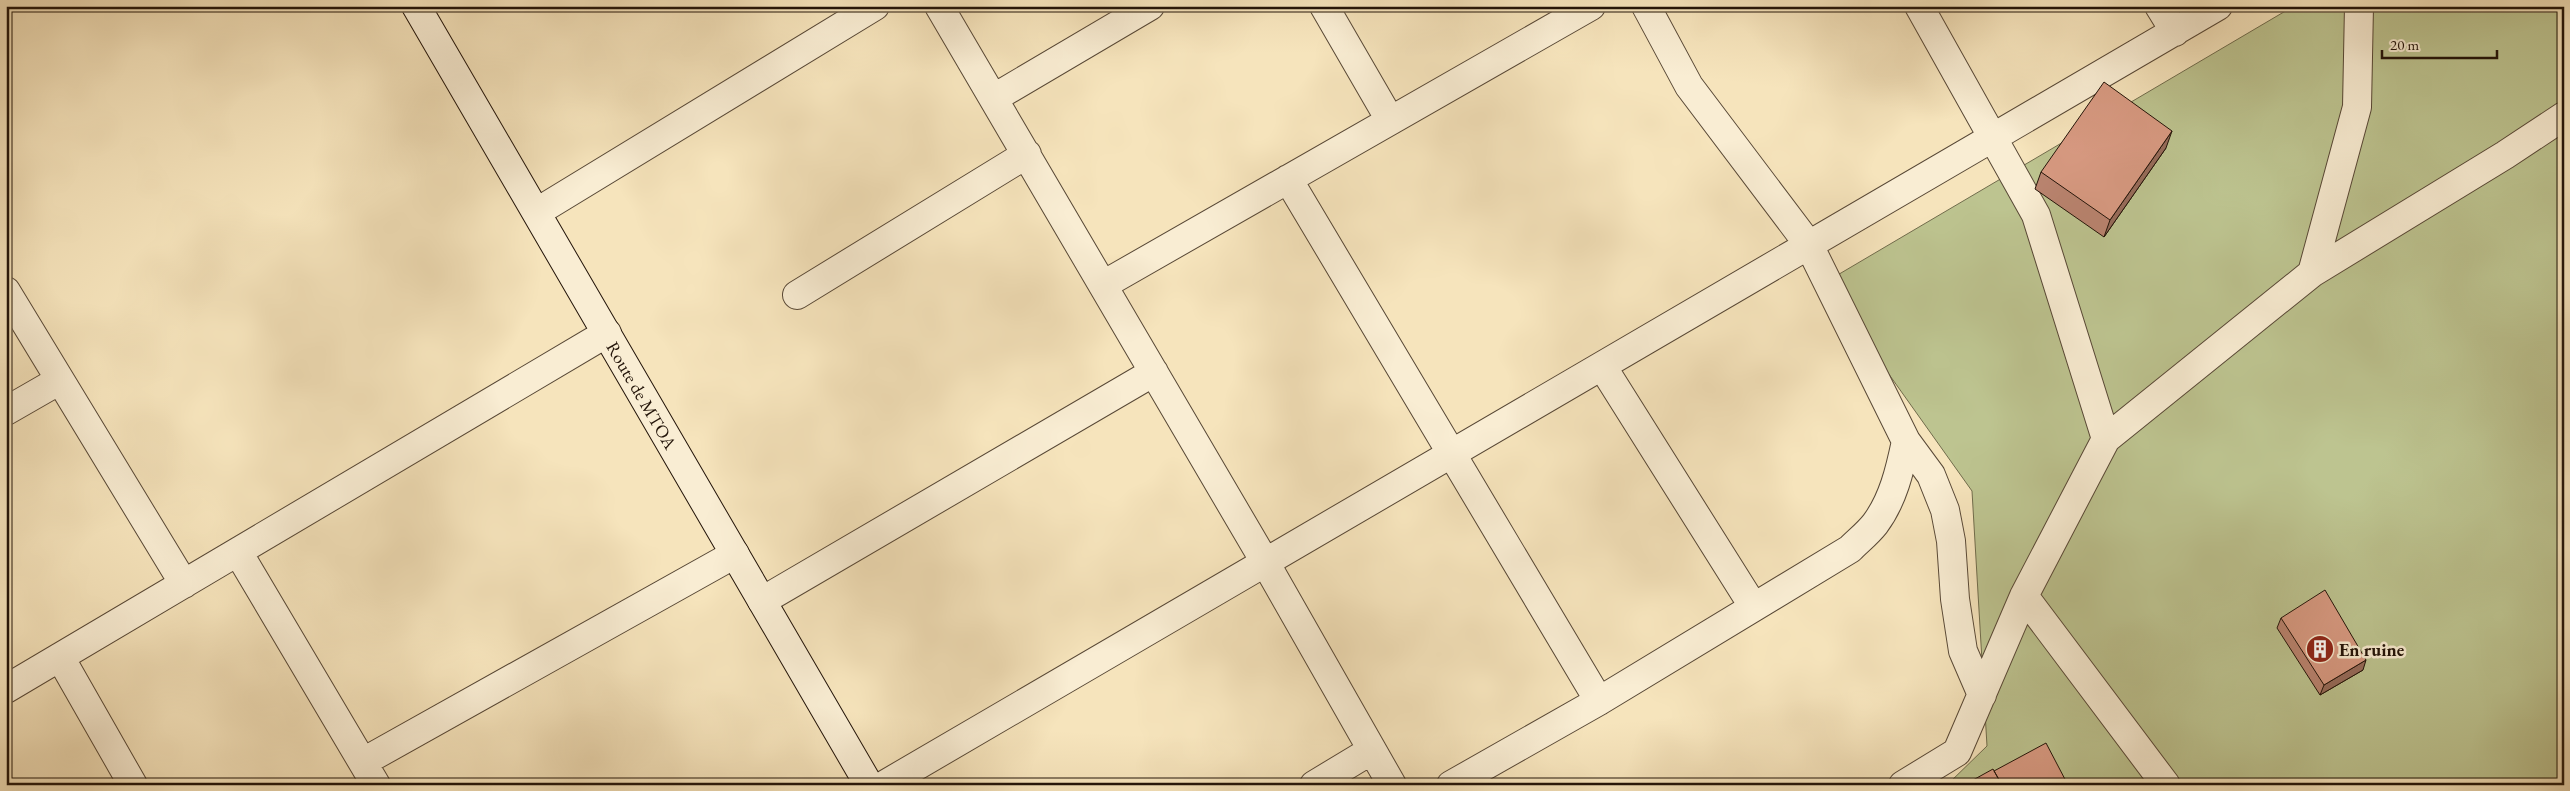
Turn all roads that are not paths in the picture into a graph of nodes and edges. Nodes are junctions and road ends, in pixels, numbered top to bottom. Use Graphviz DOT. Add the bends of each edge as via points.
graph roads {
  1 [pos="416,6"];
  2 [pos="875,6"];
  3 [pos="939,6"];
  4 [pos="1150,6"];
  5 [pos="1324,6"];
  6 [pos="1591,6"];
  7 [pos="1646,6"];
  8 [pos="1919,6"];
  9 [pos="2159,6"];
  10 [pos="2218,6"];
  11 [pos="2358,6"];
  12 [pos="2175,32"];
  13 [pos="994,98"];
  14 [pos="2564,116"];
  15 [pos="1390,120"];
  16 [pos="1992,138"];
  17 [pos="1027,154"];
  18 [pos="1288,179"];
  19 [pos="537,212"];
  20 [pos="1809,245"];
  21 [pos="2312,273"];
  22 [pos="1103,285"];
  23 [pos="6,291"];
  24 [pos="797,295"];
  25 [pos="607,333"];
  26 [pos="1602,366"];
  27 [pos="1154,372"];
  28 [pos="60,380"];
  29 [pos="6,411"];
  30 [pos="2106,439"];
  31 [pos="1906,441"];
  32 [pos="1451,454"];
  33 [pos="238,552"];
  34 [pos="735,554"];
  35 [pos="1266,562"];
  36 [pos="184,584"];
  37 [pos="2024,596"];
  38 [pos="762,601"];
  39 [pos="1753,606"];
  40 [pos="60,657"];
  41 [pos="6,689"];
  42 [pos="1982,695"];
  43 [pos="1599,701"];
  44 [pos="1372,750"];
  45 [pos="369,774"];
  46 [pos="133,785"];
  47 [pos="869,785"];
  48 [pos="884,785"];
  49 [pos="1314,785"];
  50 [pos="1392,785"];
  51 [pos="1451,785"];
  52 [pos="1903,785"];
  53 [pos="2166,785"];
  1 -- 19 [label="street, Route de MTOA"];
  2 -- 19 [label="street"];
  3 -- 13 [label="street"];
  4 -- 13 [label="street"];
  5 -- 15 [label="street"];
  6 -- 15 [label="street"];
  7 -- 20 [label="street" via="1689,86"];
  8 -- 16 [label="street"];
  9 -- 12 [label="street"];
  10 -- 12 [label="street"];
  11 -- 21 [label="street" via="2357,107"];
  12 -- 16 [label="street"];
  13 -- 17 [label="street"];
  14 -- 21 [label="street"];
  15 -- 18 [label="street"];
  16 -- 20 [label="street"];
  16 -- 30 [label="street" via="2036,215"];
  17 -- 22 [label="street"];
  17 -- 24 [label="street"];
  18 -- 22 [label="street"];
  18 -- 32 [label="street"];
  19 -- 25 [label="street, Route de MTOA"];
  20 -- 26 [label="street"];
  20 -- 31 [label="street"];
  21 -- 30 [label="street"];
  22 -- 27 [label="street"];
  23 -- 28 [label="street"];
  25 -- 33 [label="street"];
  25 -- 34 [label="street, Route de MTOA"];
  26 -- 32 [label="street"];
  26 -- 39 [label="street"];
  27 -- 35 [label="street"];
  27 -- 38 [label="street"];
  28 -- 29 [label="street"];
  28 -- 36 [label="street"];
  30 -- 37 [label="street"];
  31 -- 39 [label="street" via="1900,472 1889,500 1874,524 1850,549"];
  31 -- 42 [label="street" via="1931,475 1944,510 1951,541 1963,651"];
  32 -- 35 [label="street"];
  32 -- 43 [label="street"];
  33 -- 36 [label="street"];
  33 -- 45 [label="street"];
  34 -- 38 [label="street, Route de MTOA"];
  34 -- 45 [label="street"];
  35 -- 44 [label="street"];
  35 -- 48 [label="street"];
  36 -- 40 [label="street"];
  37 -- 42 [label="street"];
  37 -- 53 [label="street"];
  38 -- 47 [label="street, Route de MTOA"];
  39 -- 43 [label="street"];
  40 -- 41 [label="street"];
  40 -- 46 [label="street"];
  42 -- 52 [label="street" via="1957,752"];
  43 -- 51 [label="street"];
  44 -- 49 [label="street"];
  44 -- 50 [label="street"];
}
